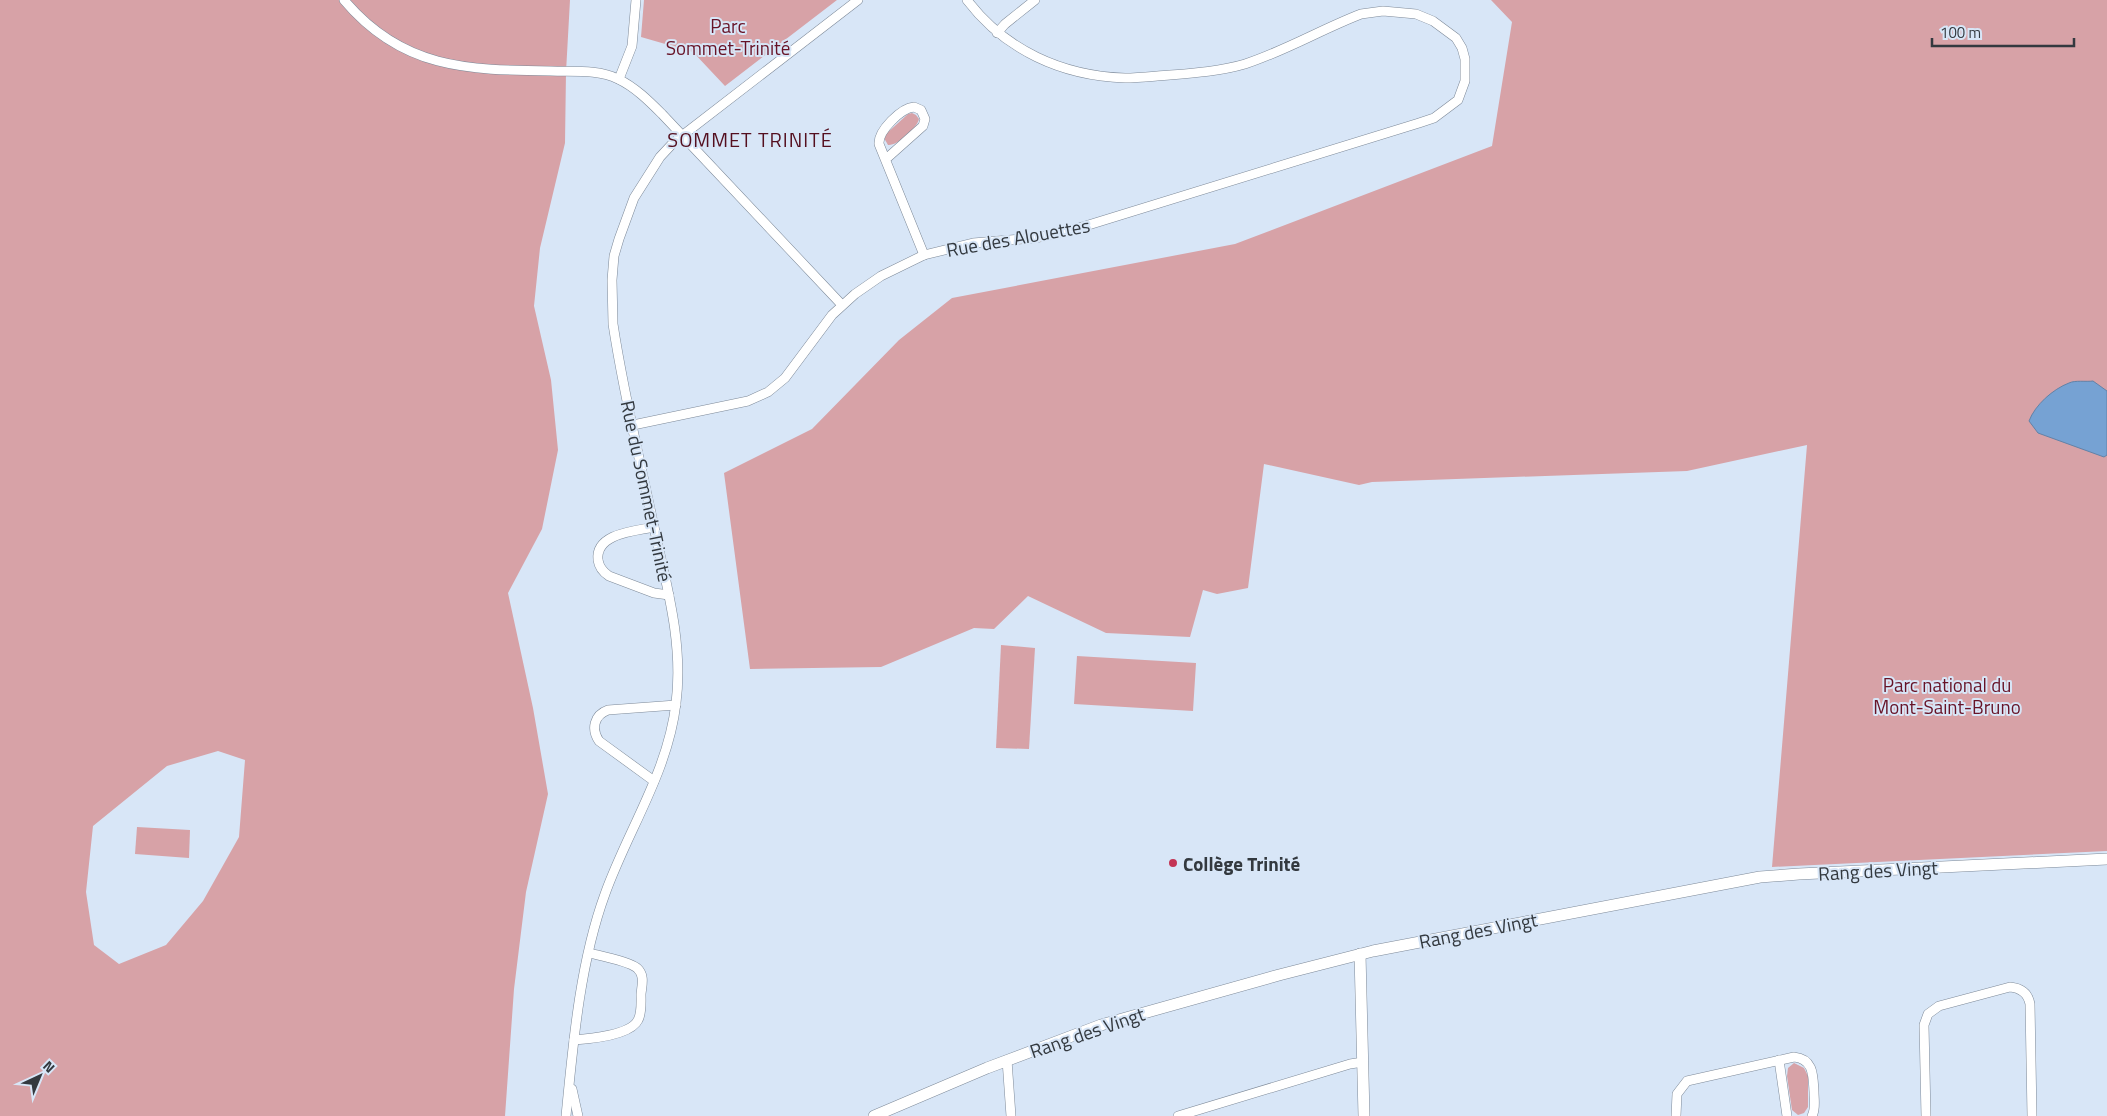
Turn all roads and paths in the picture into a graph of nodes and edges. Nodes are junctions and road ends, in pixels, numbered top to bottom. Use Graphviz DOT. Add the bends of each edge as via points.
graph roads {
  1 [pos="344,0"];
  2 [pos="636,0"];
  3 [pos="858,0"];
  4 [pos="967,0"];
  5 [pos="1035,0"];
  6 [pos="997,33"];
  7 [pos="619,79"];
  8 [pos="682,136"];
  9 [pos="886,159"];
  10 [pos="924,255"];
  11 [pos="842,306"];
  12 [pos="633,425"];
  13 [pos="654,527"];
  14 [pos="669,595"];
  15 [pos="676,705"];
  16 [pos="654,781"];
  17 [pos="2107,858"];
  18 [pos="589,953"];
  19 [pos="1360,954"];
  20 [pos="574,1040"];
  21 [pos="1007,1060"];
  22 [pos="1779,1060"];
  23 [pos="1363,1062"];
  24 [pos="570,1073"];
  25 [pos="566,1116"];
  26 [pos="578,1116"];
  27 [pos="874,1116"];
  28 [pos="1011,1116"];
  29 [pos="1178,1116"];
  30 [pos="1364,1116"];
  31 [pos="1676,1116"];
  32 [pos="1788,1116"];
  33 [pos="1812,1116"];
  34 [pos="1926,1116"];
  35 [pos="2032,1116"];
  1 -- 7 [label="street" via="382,37 430,60 482,68 589,72"];
  2 -- 7 [label="street" via="632,46"];
  3 -- 8 [label="street, Rue du Sommet-Trinité"];
  4 -- 6 [label="street"];
  5 -- 6 [label="street"];
  6 -- 10 [label="street, Rue des Alouettes" via="1035,57 1070,71 1128,78 1230,68 1258,60 1361,14 1404,12 1428,18 1458,41 1465,59 1464,88 1456,103 1431,119 1137,211 1069,231 1035,238 973,243"];
  7 -- 8 [label="street" via="652,104"];
  8 -- 11 [label="street"];
  8 -- 12 [label="street, Rue du Sommet-Trinité" via="660,157 641,185 614,256 613,317"];
  9 -- 9 [label="street" via="922,128 925,119 921,110 907,109 881,132 878,140"];
  9 -- 10 [label="street"];
  10 -- 11 [label="street, Rue des Alouettes" via="880,276"];
  11 -- 12 [label="street, Rue des Alouettes" via="785,378 768,392 748,401"];
  12 -- 13 [label="street, Rue du Sommet-Trinité"];
  13 -- 14 [label="street, Rue du Sommet-Trinité"];
  13 -- 14 [label="street" via="608,539 600,549 599,563 609,576 654,593"];
  14 -- 15 [label="street, Rue du Sommet-Trinité" via="677,651"];
  15 -- 16 [label="street, Rue du Sommet-Trinité" via="667,747"];
  15 -- 16 [label="street" via="608,710 599,715 595,723 594,732 599,741"];
  16 -- 18 [label="street, Rue du Sommet-Trinité" via="604,897"];
  17 -- 19 [label="street, Rang des Vingt" via="1760,877"];
  18 -- 20 [label="street, Rue du Sommet-Trinité"];
  18 -- 20 [label="street" via="639,970 642,981 640,1016 628,1029"];
  19 -- 21 [label="street, Rang des Vingt" via="1134,1014"];
  19 -- 23 [label="street"];
  20 -- 24 [label="street, Rue du Sommet-Trinité"];
  21 -- 27 [label="street, Rang des Vingt"];
  21 -- 28 [label="street"];
  22 -- 31 [label="street" via="1687,1081 1677,1094"];
  22 -- 32 [label="street"];
  22 -- 33 [label="street" via="1797,1057 1811,1066 1814,1076"];
  23 -- 29 [label="street"];
  23 -- 30 [label="street"];
  24 -- 25 [label="street, Rue du Sommet-Trinité"];
  24 -- 26 [label="street, Rue du Sommet-Trinité"];
  34 -- 35 [label="street" via="1924,1025 1928,1014 1942,1004 2010,987 2024,993 2030,1004"];
}
